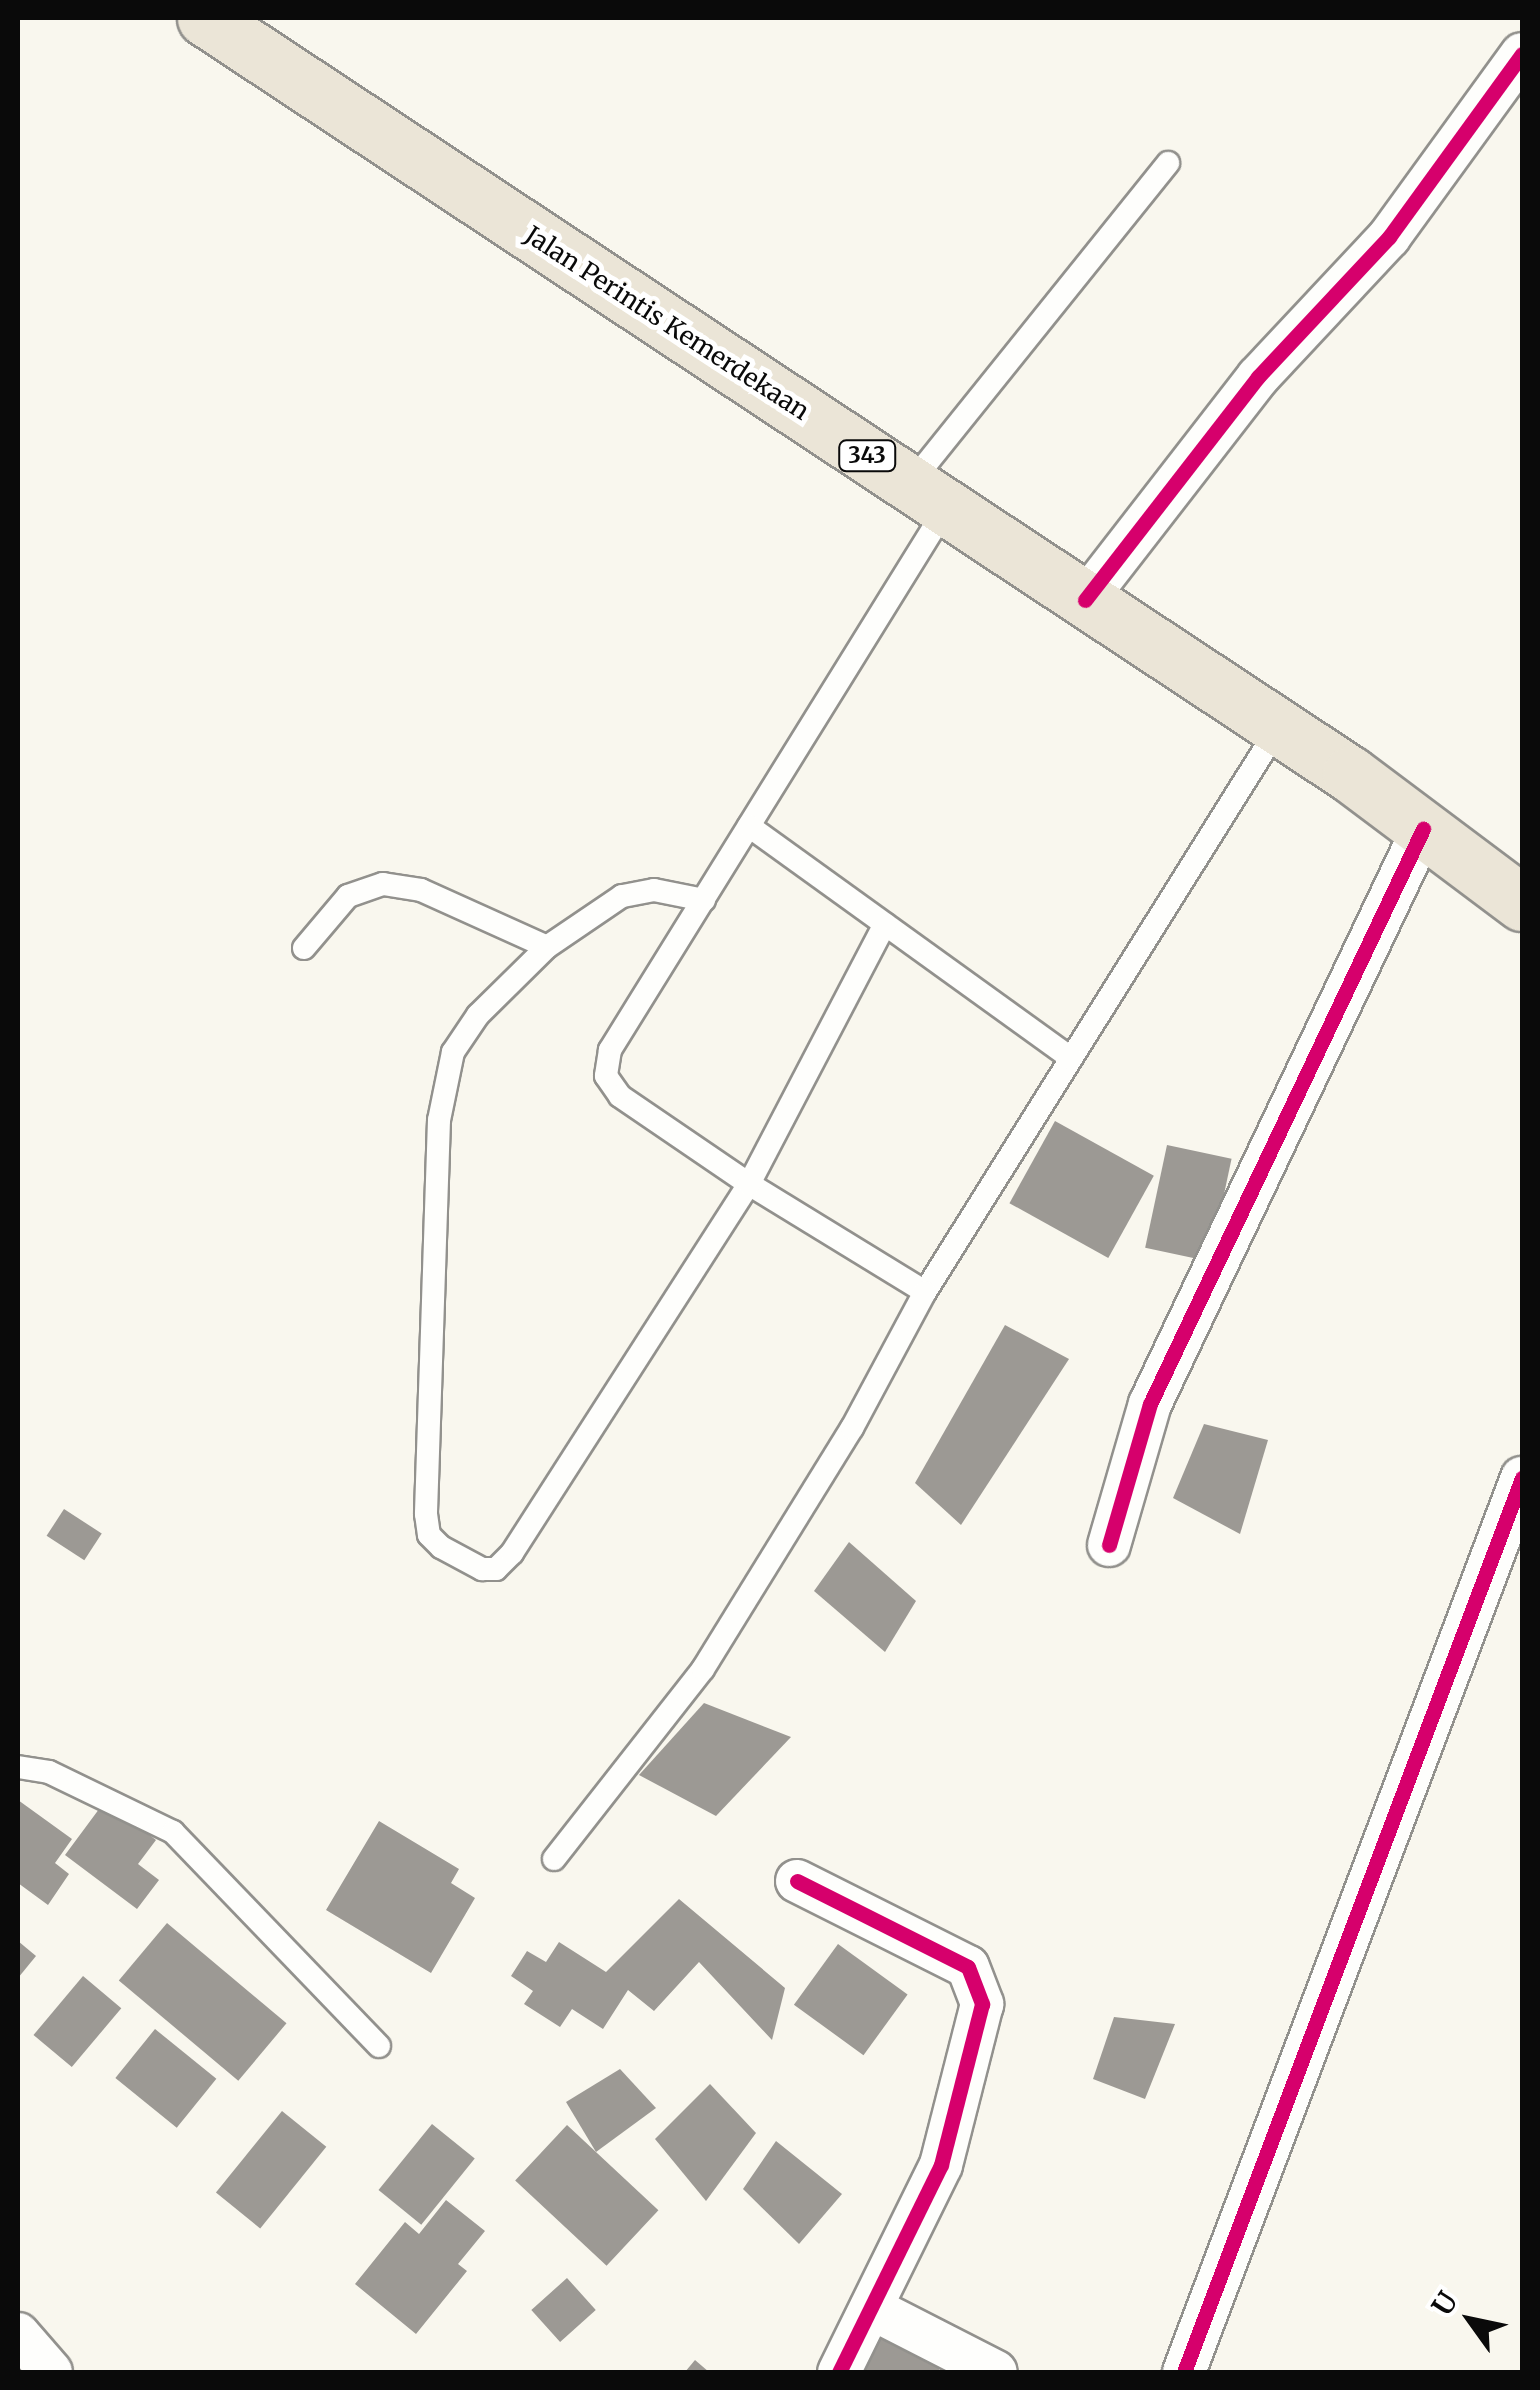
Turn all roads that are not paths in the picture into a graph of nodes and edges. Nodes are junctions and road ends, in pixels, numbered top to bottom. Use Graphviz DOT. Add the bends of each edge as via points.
graph roads {
  1 [pos="204,18"];
  2 [pos="1522,54"];
  3 [pos="1168,163"];
  4 [pos="928,496"];
  5 [pos="1085,600"];
  6 [pos="1278,728"];
  7 [pos="749,826"];
  8 [pos="1423,829"];
  9 [pos="704,900"];
  10 [pos="1522,903"];
  11 [pos="885,924"];
  12 [pos="546,947"];
  13 [pos="304,948"];
  14 [pos="1071,1058"];
  15 [pos="748,1184"];
  16 [pos="924,1292"];
  17 [pos="1522,1478"];
  18 [pos="1109,1545"];
  19 [pos="18,1767"];
  20 [pos="554,1859"];
  21 [pos="797,1881"];
  22 [pos="379,2046"];
  23 [pos="871,2308"];
  24 [pos="18,2334"];
  25 [pos="51,2372"];
  26 [pos="839,2372"];
  27 [pos="996,2372"];
  28 [pos="1184,2372"];
  1 -- 4 [label="main road, Jalan Perintis Kemerdekaan / 343"];
  2 -- 5 [label="street" via="1389,236 1258,377"];
  3 -- 4 [label="lane"];
  4 -- 5 [label="main road, Jalan Perintis Kemerdekaan / 343"];
  4 -- 7 [label="lane"];
  5 -- 6 [label="main road, Jalan Perintis Kemerdekaan / 343"];
  6 -- 8 [label="main road, Jalan Perintis Kemerdekaan / 343"];
  6 -- 14 [label="lane"];
  7 -- 9 [label="lane"];
  7 -- 11 [label="lane"];
  8 -- 10 [label="main road, Jalan Perintis Kemerdekaan / 343"];
  8 -- 18 [label="street" via="1150,1404"];
  9 -- 12 [label="lane" via="654,890 622,896"];
  9 -- 15 [label="lane" via="610,1050 606,1076 620,1096"];
  11 -- 14 [label="lane"];
  11 -- 15 [label="lane"];
  12 -- 13 [label="lane" via="421,890 383,884 348,896"];
  12 -- 15 [label="lane" via="478,1015 453,1052 442,1086 426,1514 429,1534 441,1547 482,1569 496,1569 512,1553"];
  14 -- 16 [label="lane"];
  15 -- 16 [label="lane"];
  16 -- 20 [label="lane" via="852,1428 703,1669"];
  17 -- 28 [label="street"];
  19 -- 22 [label="lane" via="49,1772 173,1832"];
  21 -- 23 [label="street" via="968,1966 980,1991 942,2165"];
  23 -- 26 [label="street"];
  23 -- 27 [label="street"];
  24 -- 25 [label="street"];
}
